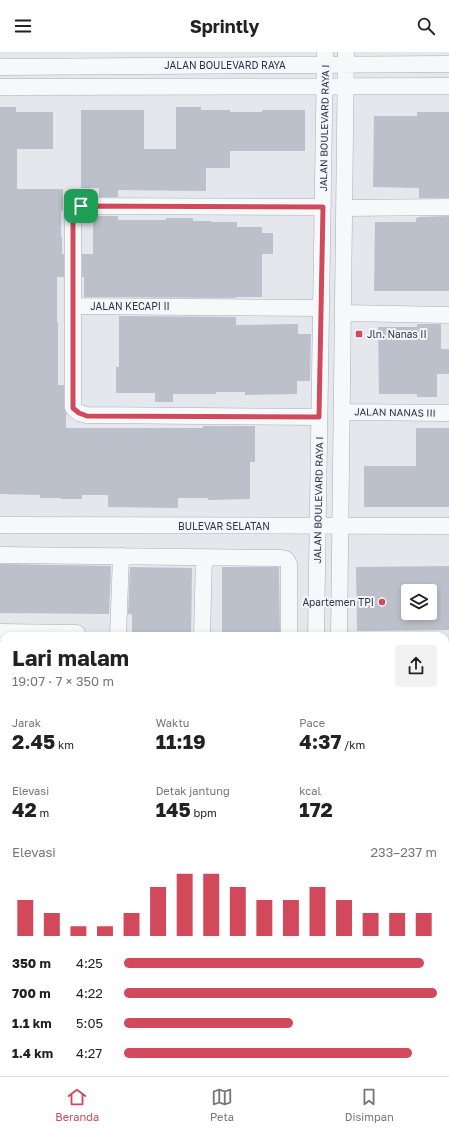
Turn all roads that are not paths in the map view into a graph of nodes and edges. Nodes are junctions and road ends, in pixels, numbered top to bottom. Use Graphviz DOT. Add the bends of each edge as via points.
graph roads {
  1 [pos="325,58"];
  2 [pos="346,58"];
  3 [pos="449,64"];
  4 [pos="0,67"];
  5 [pos="324,86"];
  6 [pos="346,86"];
  7 [pos="449,86"];
  8 [pos="0,87"];
  9 [pos="449,206"];
  10 [pos="323,207"];
  11 [pos="344,208"];
  12 [pos="74,306"];
  13 [pos="321,308"];
  14 [pos="343,313"];
  15 [pos="449,315"];
  16 [pos="342,412"];
  17 [pos="449,413"];
  18 [pos="319,417"];
  19 [pos="0,525"];
  20 [pos="318,526"];
  21 [pos="340,526"];
  22 [pos="449,526"];
  23 [pos="0,555"];
  24 [pos="121,556"];
  25 [pos="204,557"];
  26 [pos="118,632"];
  27 [pos="202,632"];
  28 [pos="289,632"];
  29 [pos="316,632"];
  30 [pos="339,632"];
  1 -- 2 [label="street, JALAN BOULEVARD RAYA"];
  1 -- 4 [label="street, JALAN BOULEVARD RAYA"];
  1 -- 5 [label="street, JALAN BOULEVARD RAYA I"];
  2 -- 3 [label="street, JALAN BOULEVARD RAYA"];
  2 -- 6 [label="street, JALAN BOULEVARD RAYA I"];
  5 -- 6 [label="street"];
  5 -- 8 [label="street"];
  5 -- 10 [label="street, JALAN BOULEVARD RAYA I"];
  6 -- 7 [label="street"];
  6 -- 11 [label="street, JALAN BOULEVARD RAYA I"];
  9 -- 11 [label="street"];
  10 -- 12 [label="street" via="81,206 75,209 73,214"];
  10 -- 13 [label="street, JALAN BOULEVARD RAYA I"];
  11 -- 14 [label="street, JALAN BOULEVARD RAYA I"];
  12 -- 13 [label="street, JALAN KECAPI II"];
  12 -- 18 [label="street" via="73,408 79,413 87,416"];
  13 -- 18 [label="street, JALAN BOULEVARD RAYA I"];
  14 -- 15 [label="street"];
  14 -- 16 [label="street, JALAN BOULEVARD RAYA I"];
  16 -- 17 [label="street, JALAN NANAS III"];
  16 -- 21 [label="street, JALAN BOULEVARD RAYA I"];
  18 -- 20 [label="street, JALAN BOULEVARD RAYA I"];
  19 -- 20 [label="street, BULEVAR SELATAN"];
  20 -- 21 [label="street, BULEVAR SELATAN"];
  20 -- 29 [label="street, JALAN BOULEVARD RAYA I"];
  21 -- 22 [label="street, BULEVAR SELATAN"];
  21 -- 30 [label="street, JALAN BOULEVARD RAYA I"];
  23 -- 24 [label="street"];
  24 -- 25 [label="street"];
  24 -- 26 [label="street"];
  25 -- 27 [label="street"];
  25 -- 28 [label="street" via="286,559 289,564"];
}
